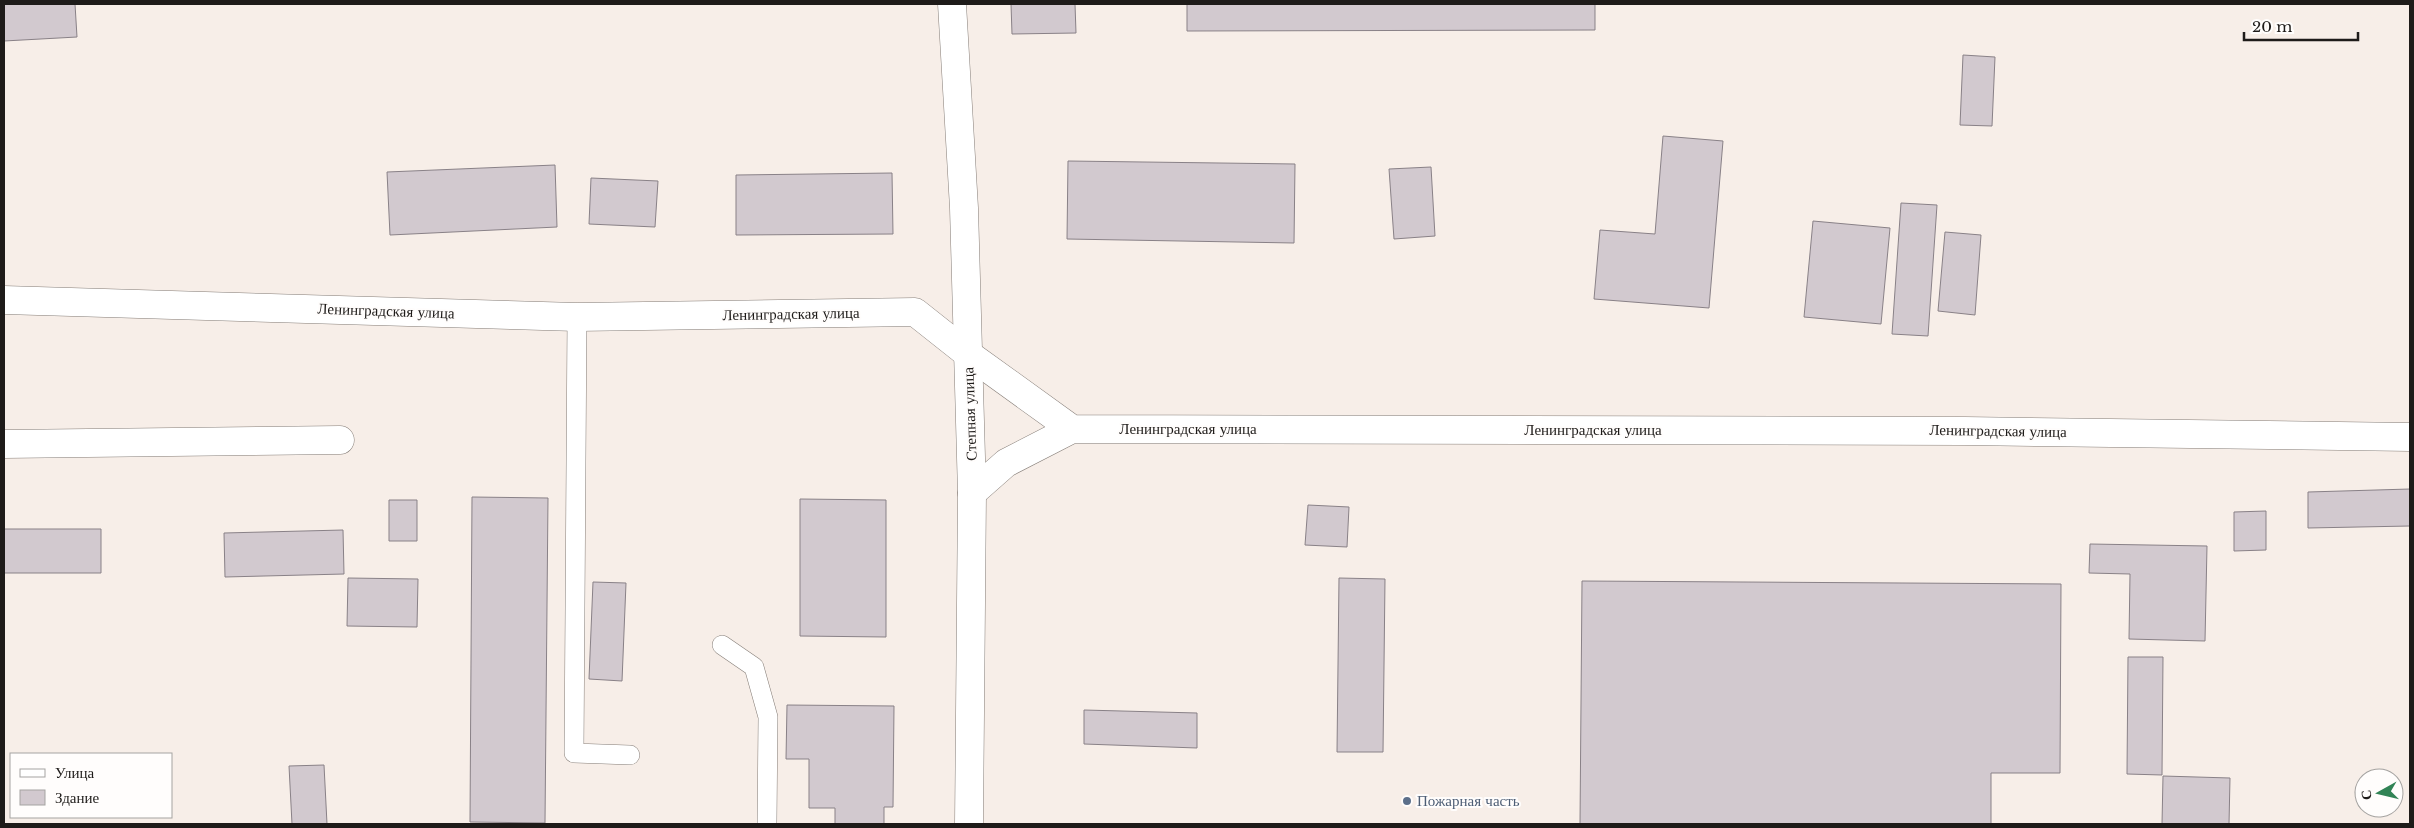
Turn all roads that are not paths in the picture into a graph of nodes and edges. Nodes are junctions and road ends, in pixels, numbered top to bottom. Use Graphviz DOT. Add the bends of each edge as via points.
graph roads {
  1 [pos="952,4"];
  2 [pos="4,300"];
  3 [pos="577,317"];
  4 [pos="968,354"];
  5 [pos="1072,429"];
  6 [pos="2410,437"];
  7 [pos="340,440"];
  8 [pos="4,444"];
  9 [pos="972,493"];
  10 [pos="722,645"];
  11 [pos="630,755"];
  12 [pos="767,824"];
  13 [pos="969,824"];
  1 -- 4 [label="street, Степная улица" via="964,208"];
  2 -- 3 [label="street, Ленинградская улица"];
  3 -- 4 [label="street, Ленинградская улица" via="915,312"];
  3 -- 11 [label="lane" via="574,753"];
  4 -- 5 [label="street, Ленинградская улица"];
  4 -- 9 [label="street, Степная улица"];
  5 -- 6 [label="street, Ленинградская улица" via="1955,431"];
  5 -- 9 [label="street" via="1006,463"];
  7 -- 8 [label="street"];
  9 -- 13 [label="street, Степная улица"];
  10 -- 12 [label="lane" via="754,667 768,716"];
}
